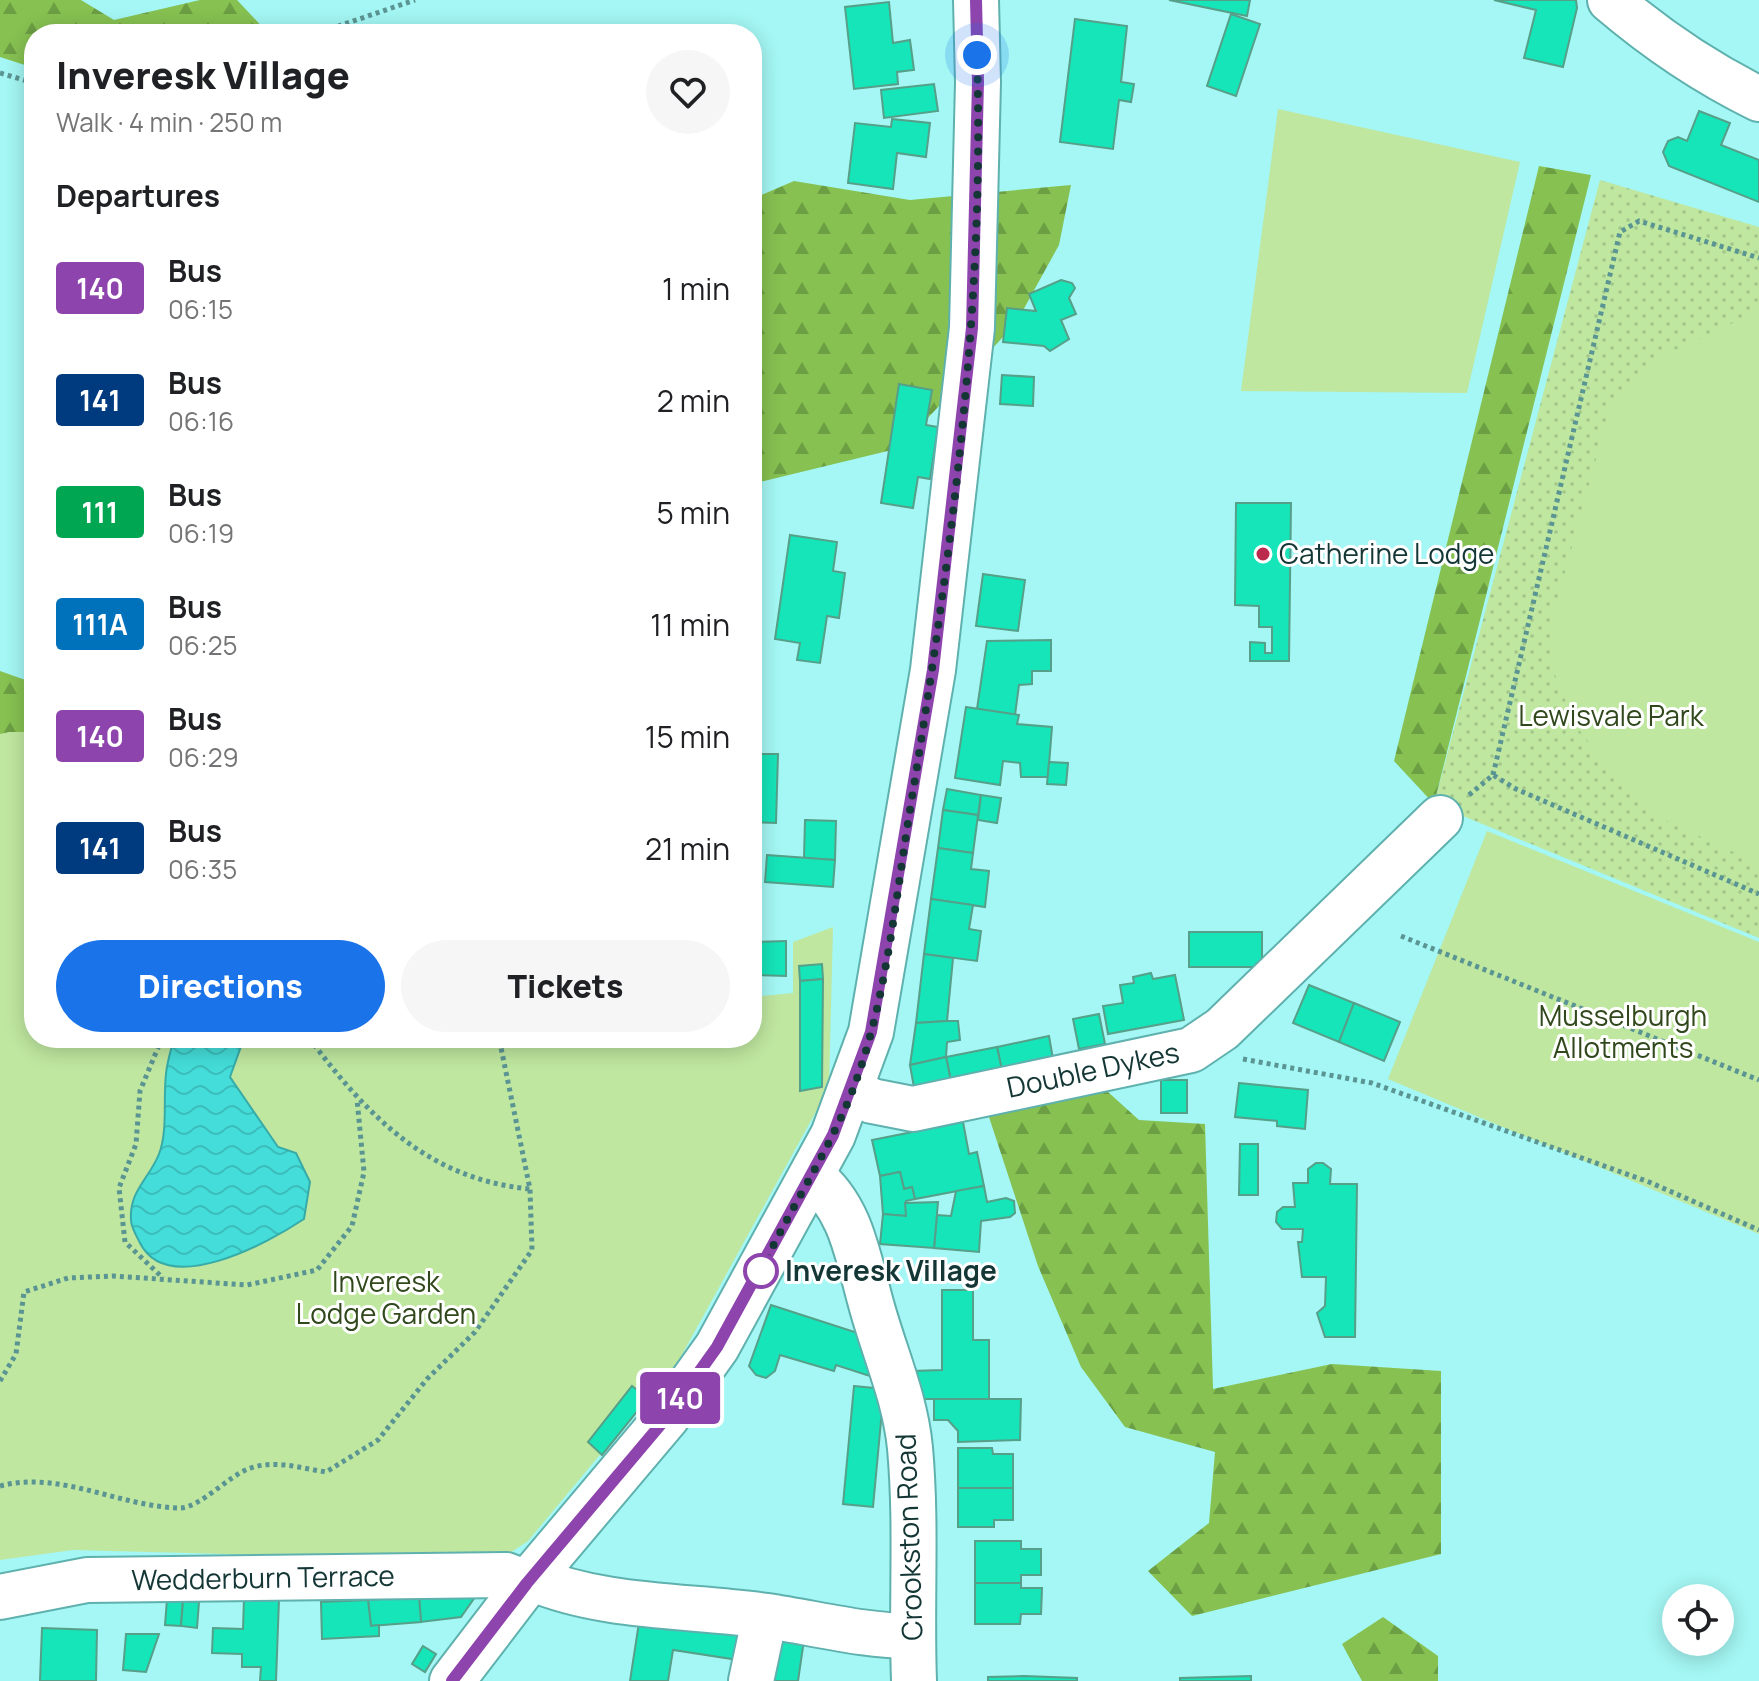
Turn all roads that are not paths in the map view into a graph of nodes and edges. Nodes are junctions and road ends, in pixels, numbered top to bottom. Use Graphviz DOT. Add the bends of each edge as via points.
graph roads {
  1 [pos="976,0"];
  2 [pos="1610,0"];
  3 [pos="1759,99"];
  4 [pos="1440,818"];
  5 [pos="852,1091"];
  6 [pos="812,1176"];
  7 [pos="529,1581"];
  8 [pos="0,1597"];
  9 [pos="765,1616"];
  10 [pos="912,1636"];
  11 [pos="452,1681"];
  12 [pos="751,1681"];
  13 [pos="914,1681"];
  1 -- 5 [label="main road" via="972,328 933,670 883,977"];
  2 -- 3 [label="main road" via="1656,39"];
  4 -- 5 [label="main road, Double Dykes" via="1222,1029 1191,1050 913,1109"];
  5 -- 6 [label="main road"];
  6 -- 7 [label="main road" via="717,1347 667,1417"];
  6 -- 10 [label="main road, Crookston Road" via="846,1215 900,1389 910,1448"];
  7 -- 8 [label="main road, Wedderburn Terrace" via="506,1575 87,1580"];
  7 -- 9 [label="main road, Wedderburn Terrace" via="565,1593"];
  7 -- 11 [label="main road"];
  9 -- 10 [label="main road, Wedderburn Terrace" via="881,1636"];
  9 -- 12 [label="main road"];
  10 -- 13 [label="main road, Crookston Road"];
}
